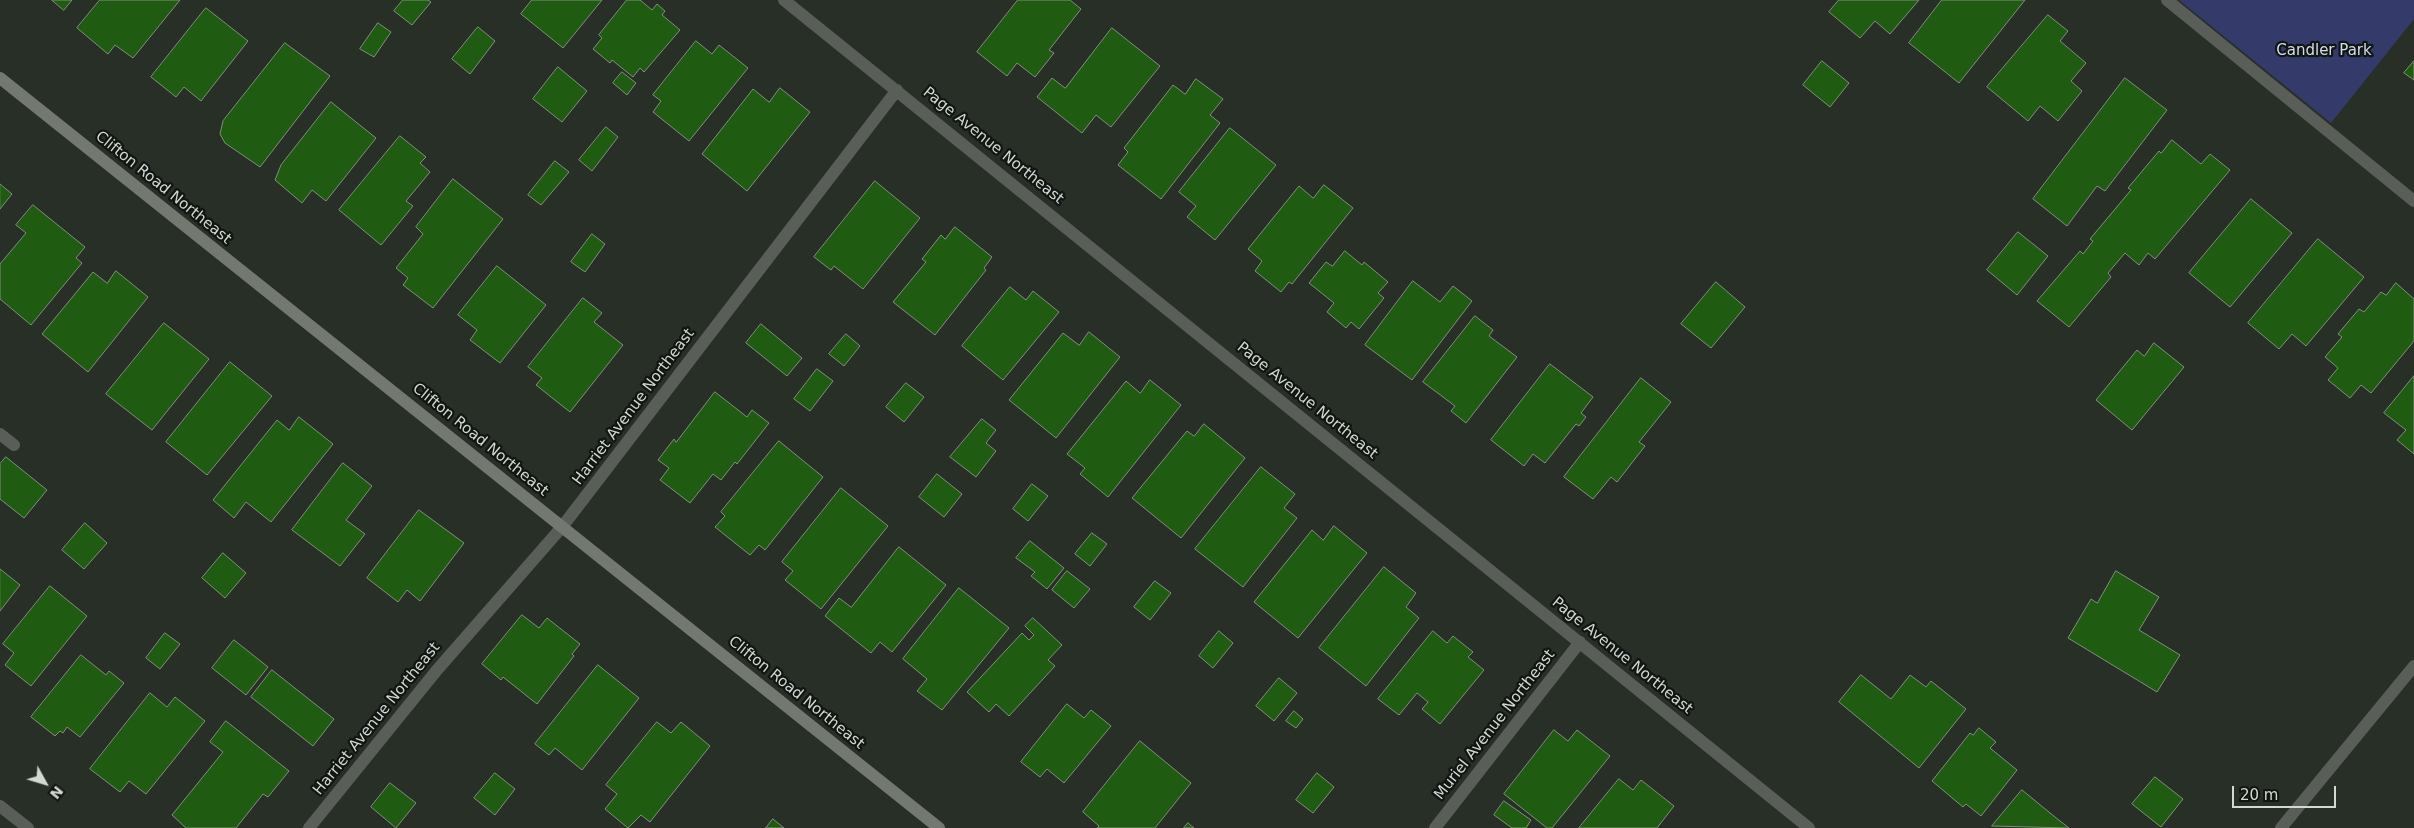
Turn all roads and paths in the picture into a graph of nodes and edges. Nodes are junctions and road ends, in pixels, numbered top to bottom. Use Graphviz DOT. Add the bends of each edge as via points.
graph roads {
  1 [pos="784,0"];
  2 [pos="2167,0"];
  3 [pos="0,78"];
  4 [pos="897,90"];
  5 [pos="2414,201"];
  6 [pos="0,434"];
  7 [pos="14,445"];
  8 [pos="562,527"];
  9 [pos="1580,642"];
  10 [pos="2414,666"];
  11 [pos="0,806"];
  12 [pos="28,828"];
  13 [pos="309,828"];
  14 [pos="939,828"];
  15 [pos="1435,828"];
  16 [pos="1809,828"];
  17 [pos="2281,828"];
  1 -- 4 [label="street, Page Avenue Northeast"];
  2 -- 5 [label="street"];
  3 -- 8 [label="street, Clifton Road Northeast"];
  4 -- 8 [label="street, Harriet Avenue Northeast"];
  4 -- 9 [label="street, Page Avenue Northeast"];
  6 -- 7 [label="street"];
  8 -- 13 [label="street, Harriet Avenue Northeast" via="437,670"];
  8 -- 14 [label="street, Clifton Road Northeast"];
  9 -- 15 [label="street, Muriel Avenue Northeast"];
  9 -- 16 [label="street, Page Avenue Northeast"];
  10 -- 17 [label="street"];
  11 -- 12 [label="street"];
}
